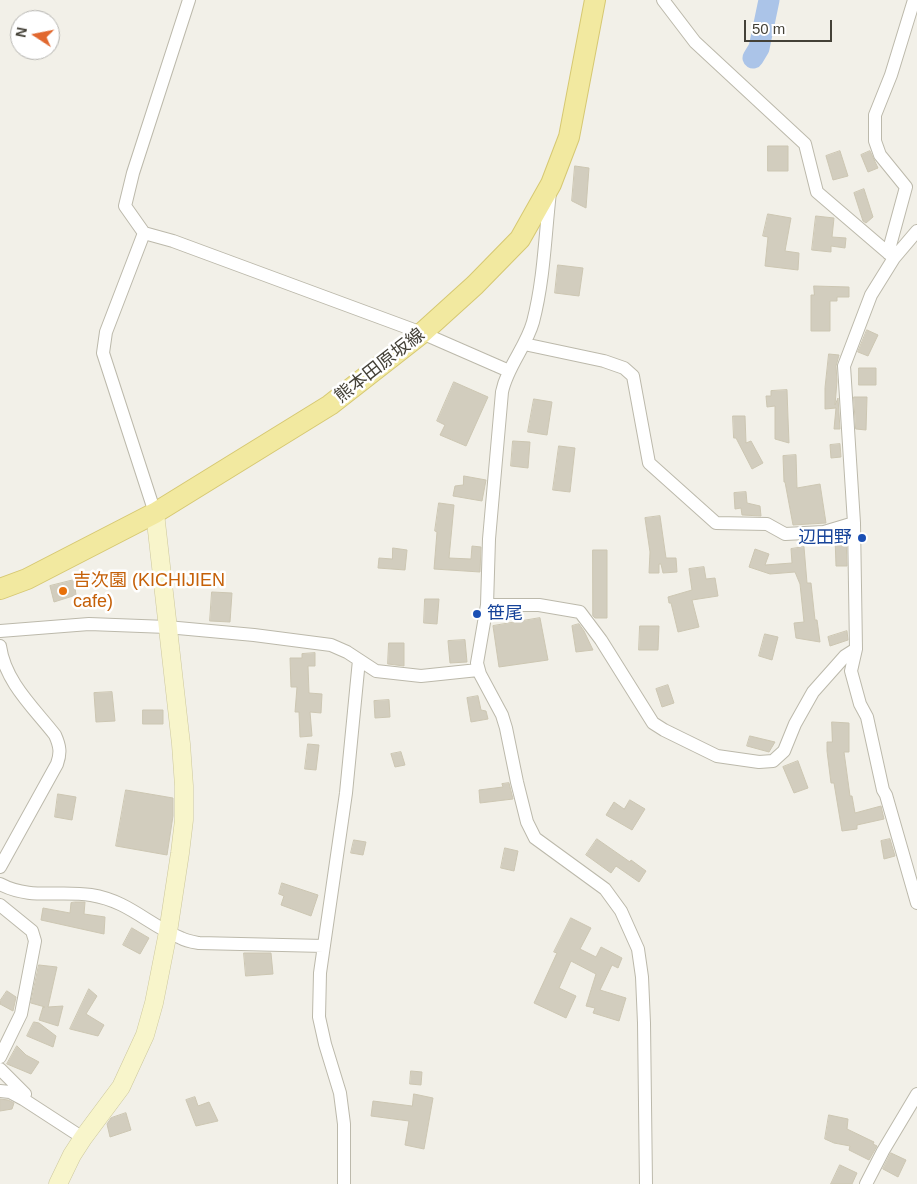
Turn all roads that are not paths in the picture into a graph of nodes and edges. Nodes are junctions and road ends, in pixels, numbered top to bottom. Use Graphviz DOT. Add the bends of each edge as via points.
graph roads {
  1 [pos="189,0"];
  2 [pos="594,0"];
  3 [pos="663,0"];
  4 [pos="914,0"];
  5 [pos="551,184"];
  6 [pos="917,231"];
  7 [pos="144,233"];
  8 [pos="891,256"];
  9 [pos="422,333"];
  10 [pos="524,344"];
  11 [pos="510,371"];
  12 [pos="155,513"];
  13 [pos="854,522"];
  14 [pos="0,589"];
  15 [pos="487,605"];
  16 [pos="167,627"];
  17 [pos="0,631"];
  18 [pos="0,646"];
  19 [pos="856,649"];
  20 [pos="359,660"];
  21 [pos="478,670"];
  22 [pos="0,867"];
  23 [pos="0,884"];
  24 [pos="917,903"];
  25 [pos="0,905"];
  26 [pos="168,932"];
  27 [pos="324,946"];
  28 [pos="0,1057"];
  29 [pos="0,1069"];
  30 [pos="0,1091"];
  31 [pos="917,1094"];
  32 [pos="23,1099"];
  33 [pos="83,1138"];
  34 [pos="58,1184"];
  35 [pos="344,1184"];
  36 [pos="646,1184"];
  37 [pos="866,1184"];
  1 -- 7 [label="street" via="125,206"];
  2 -- 5 [label="main road, 熊本田原坂線" via="569,137"];
  3 -- 8 [label="street" via="694,42 805,144 817,192"];
  4 -- 8 [label="street" via="875,115 875,140 880,155 906,187"];
  5 -- 9 [label="main road, 熊本田原坂線" via="520,238"];
  5 -- 10 [label="street" via="544,264 532,323"];
  6 -- 8 [label="street"];
  7 -- 9 [label="street"];
  7 -- 12 [label="street" via="106,332 103,353"];
  8 -- 13 [label="street" via="871,295 844,366"];
  9 -- 11 [label="street"];
  9 -- 12 [label="main road, 熊本田原坂線" via="330,405"];
  10 -- 11 [label="street"];
  10 -- 13 [label="street" via="604,361 624,368 633,376 649,463 716,523 767,524 785,534 824,532"];
  11 -- 15 [label="street" via="502,392"];
  12 -- 14 [label="main road, 熊本田原坂線"];
  12 -- 16 [label="street"];
  13 -- 19 [label="street"];
  15 -- 19 [label="street" via="539,604 580,612 602,640 652,722 717,756 759,762 773,761 784,751 813,692 845,656"];
  15 -- 21 [label="street"];
  16 -- 17 [label="street" via="89,624"];
  16 -- 20 [label="street" via="331,645"];
  16 -- 26 [label="street" via="184,786 184,820"];
  18 -- 22 [label="street" via="10,678 55,735 60,755"];
  19 -- 24 [label="street" via="851,671"];
  20 -- 21 [label="street" via="376,671 421,676"];
  20 -- 27 [label="street" via="346,793"];
  21 -- 36 [label="street" via="502,715 527,822 535,838 605,889 621,911 638,949 644,1023"];
  23 -- 26 [label="street" via="28,894 106,898 124,905"];
  25 -- 28 [label="street" via="32,931 35,942 21,1014"];
  26 -- 27 [label="street" via="199,943"];
  26 -- 33 [label="street" via="145,1035 121,1087"];
  27 -- 35 [label="street" via="319,1017 340,1093 344,1124"];
  29 -- 32 [label="street" via="25,1094"];
  30 -- 32 [label="street"];
  31 -- 37 [label="street"];
  32 -- 33 [label="street"];
  33 -- 34 [label="street"];
}
